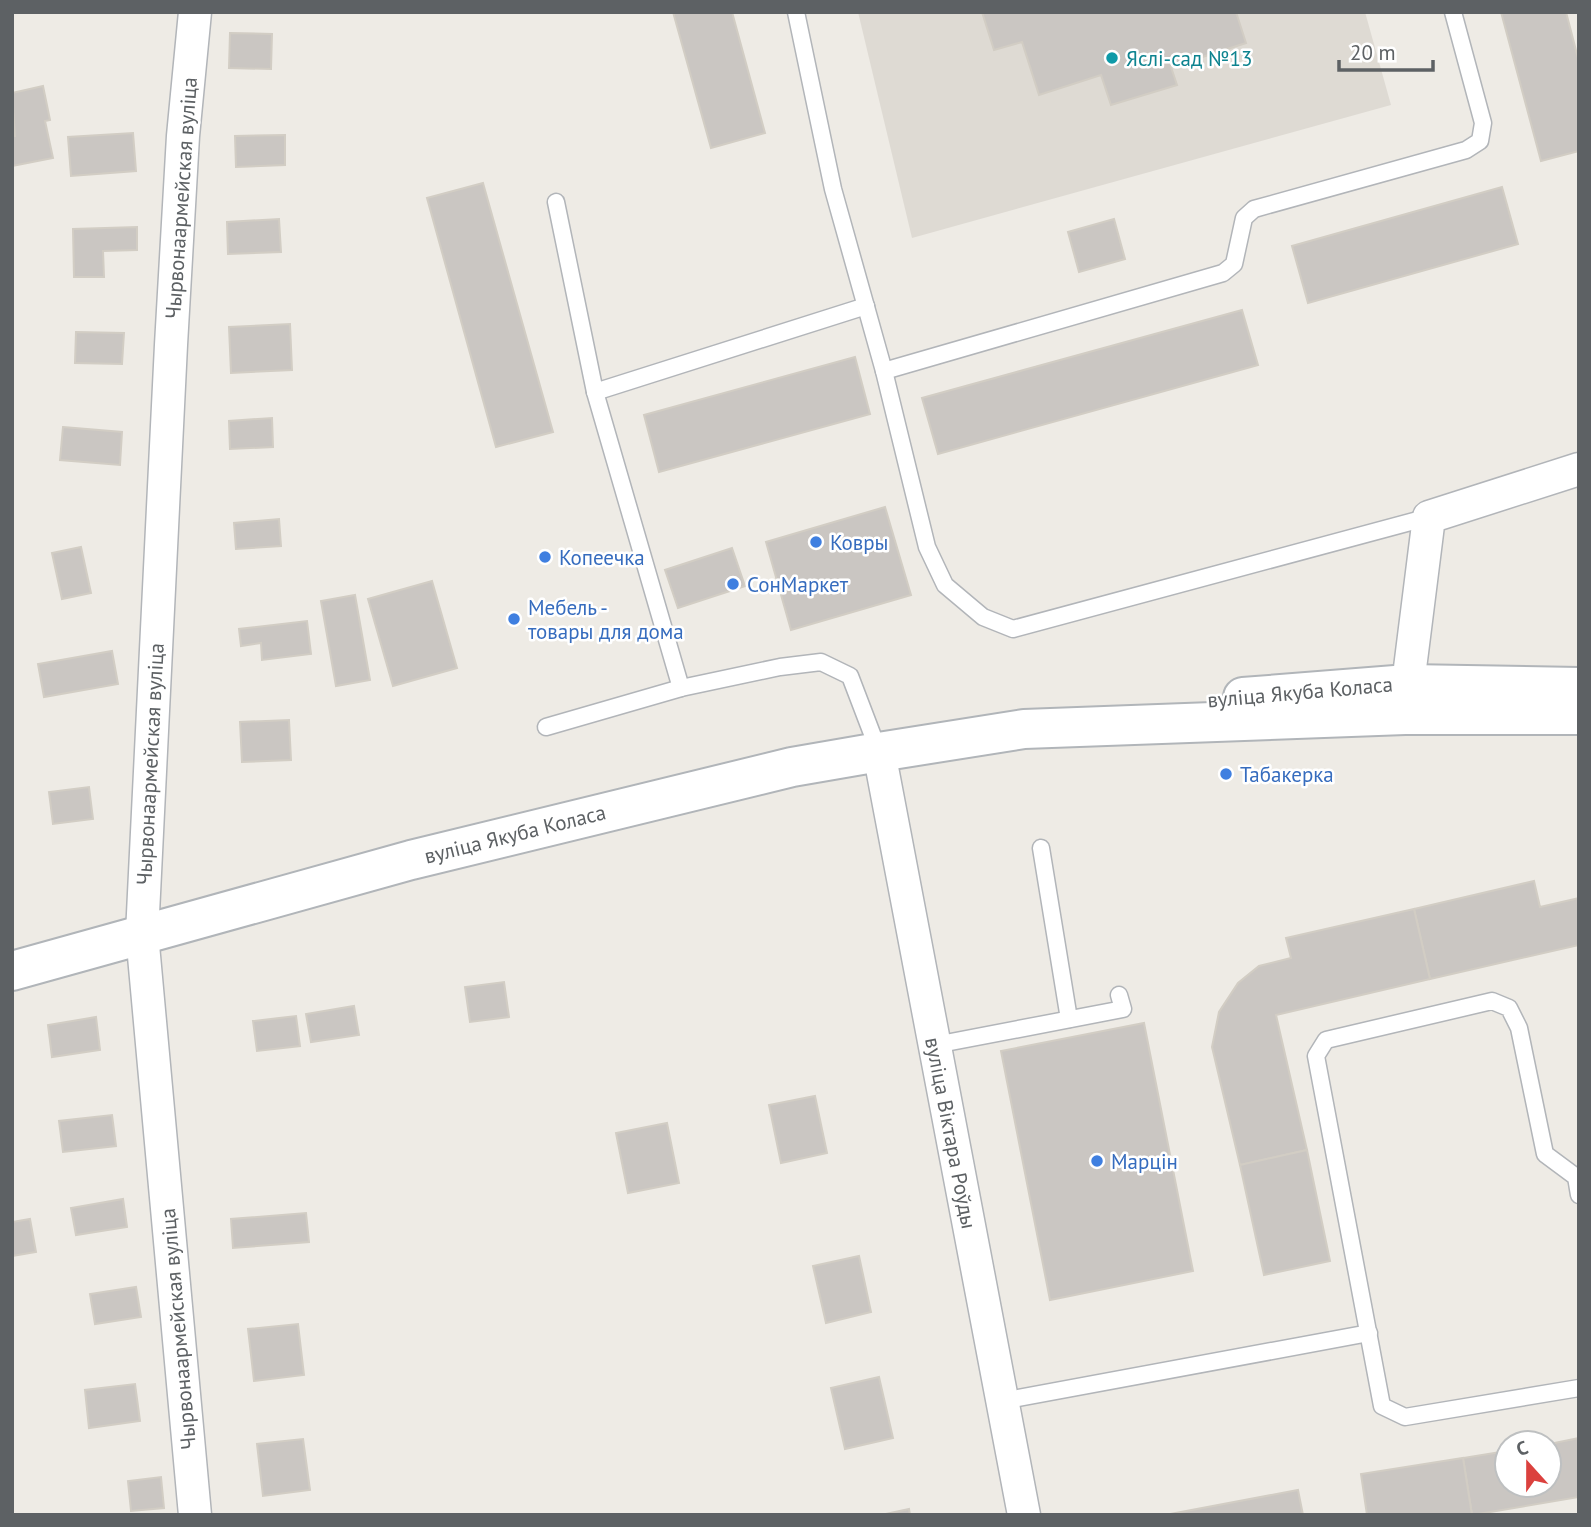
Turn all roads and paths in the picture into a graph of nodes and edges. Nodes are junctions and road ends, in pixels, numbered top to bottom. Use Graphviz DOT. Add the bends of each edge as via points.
graph roads {
  1 [pos="195,12"];
  2 [pos="796,12"];
  3 [pos="1452,12"];
  4 [pos="556,202"];
  5 [pos="866,306"];
  6 [pos="884,371"];
  7 [pos="595,392"];
  8 [pos="1579,469"];
  9 [pos="1429,517"];
  10 [pos="1408,684"];
  11 [pos="1579,687"];
  12 [pos="681,688"];
  13 [pos="1579,715"];
  14 [pos="546,727"];
  15 [pos="1024,729"];
  16 [pos="879,752"];
  17 [pos="1041,848"];
  18 [pos="142,934"];
  19 [pos="12,971"];
  20 [pos="1119,995"];
  21 [pos="1069,1019"];
  22 [pos="935,1045"];
  23 [pos="1577,1176"];
  24 [pos="1579,1195"];
  25 [pos="1369,1333"];
  26 [pos="1579,1388"];
  27 [pos="1002,1401"];
  28 [pos="195,1515"];
  29 [pos="1024,1515"];
  1 -- 18 [label="street, Чырвонаармейская вуліца" via="183,136"];
  2 -- 5 [label="lane" via="833,188"];
  3 -- 6 [label="lane" via="1483,123 1480,141 1466,150 1254,209 1244,218 1234,264 1223,273"];
  4 -- 7 [label="lane"];
  5 -- 6 [label="lane"];
  5 -- 7 [label="lane"];
  6 -- 9 [label="lane" via="927,547 945,585 983,617 1013,629"];
  7 -- 12 [label="lane"];
  8 -- 9 [label="street"];
  9 -- 10 [label="street"];
  10 -- 11 [label="main road, вуліца Якуба Коласа"];
  10 -- 15 [label="main road, вуліца Якуба Коласа" via="1084,709"];
  12 -- 14 [label="lane"];
  12 -- 16 [label="lane" via="821,662 850,676"];
  13 -- 15 [label="main road, вуліца Якуба Коласа" via="1405,715"];
  15 -- 16 [label="main road, вуліца Якуба Коласа"];
  16 -- 18 [label="main road, вуліца Якуба Коласа" via="792,768 411,860"];
  16 -- 22 [label="street, вуліца Віктара Роўды"];
  17 -- 21 [label="lane"];
  18 -- 19 [label="main road, вуліца Якуба Коласа"];
  18 -- 28 [label="street, Чырвонаармейская вуліца"];
  20 -- 21 [label="lane" via="1123,1009"];
  21 -- 22 [label="lane"];
  22 -- 27 [label="street, вуліца Віктара Роўды"];
  23 -- 24 [label="lane"];
  23 -- 25 [label="lane" via="1545,1154 1519,1028 1508,1008 1492,1001 1326,1040 1316,1056 1318,1070"];
  25 -- 26 [label="lane" via="1382,1406 1405,1417"];
  25 -- 27 [label="lane"];
  27 -- 29 [label="street, вуліца Віктара Роўды"];
}
